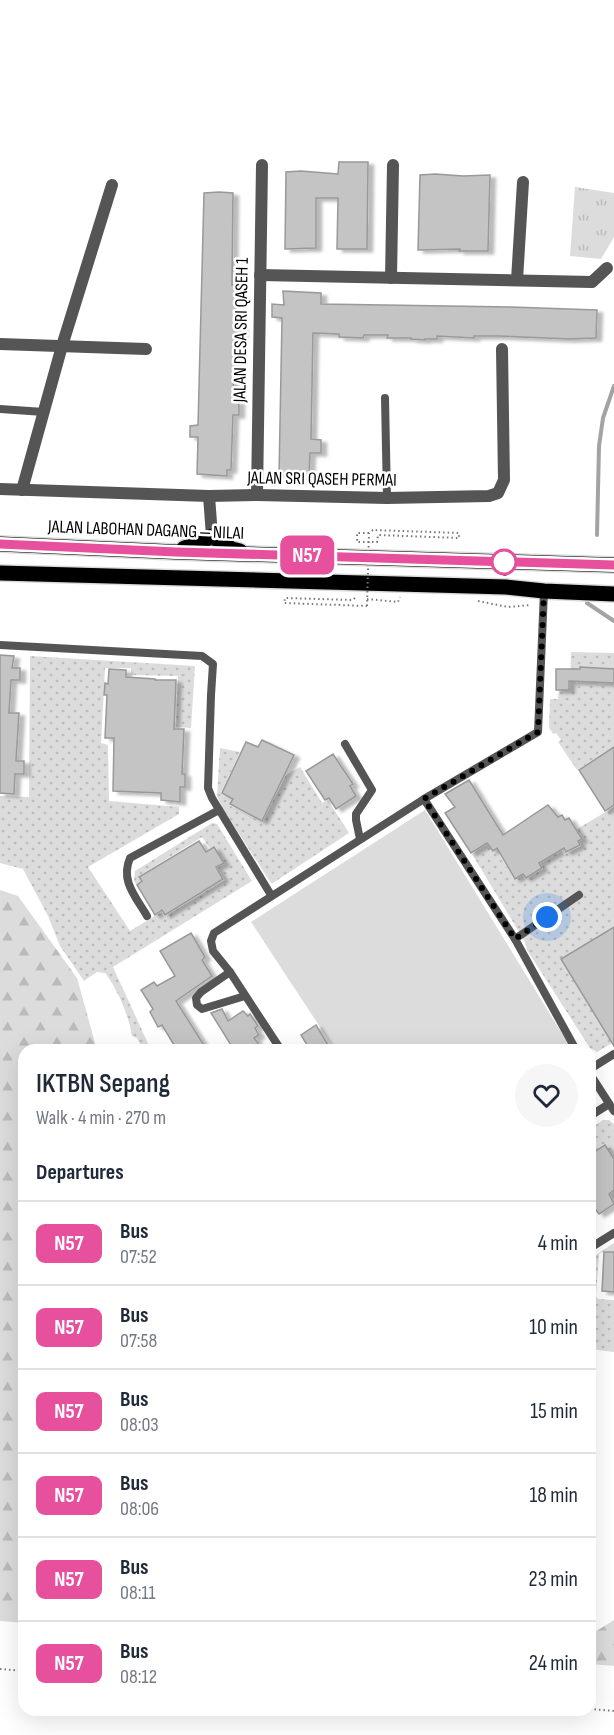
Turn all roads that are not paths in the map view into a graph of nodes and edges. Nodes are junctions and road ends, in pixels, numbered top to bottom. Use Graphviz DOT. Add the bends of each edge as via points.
graph roads {
  1 [pos="262,165"];
  2 [pos="393,165"];
  3 [pos="523,182"];
  4 [pos="112,185"];
  5 [pos="607,268"];
  6 [pos="260,275"];
  7 [pos="391,278"];
  8 [pos="517,280"];
  9 [pos="0,344"];
  10 [pos="62,346"];
  11 [pos="146,349"];
  12 [pos="502,349"];
  13 [pos="386,398"];
  14 [pos="0,409"];
  15 [pos="44,412"];
  16 [pos="0,489"];
  17 [pos="22,490"];
  18 [pos="209,495"];
  19 [pos="257,495"];
  20 [pos="387,498"];
  21 [pos="212,536"];
  22 [pos="0,544"];
  23 [pos="176,552"];
  24 [pos="252,554"];
  25 [pos="614,565"];
  26 [pos="0,573"];
  27 [pos="544,591"];
  28 [pos="614,594"];
  29 [pos="0,645"];
  30 [pos="345,744"];
  31 [pos="424,799"];
  32 [pos="219,810"];
  33 [pos="360,839"];
  34 [pos="271,895"];
  35 [pos="579,895"];
  36 [pos="147,916"];
  37 [pos="515,939"];
  38 [pos="230,972"];
  39 [pos="245,996"];
  40 [pos="277,1044"];
  41 [pos="573,1044"];
  42 [pos="614,1053"];
  43 [pos="596,1065"];
  44 [pos="596,1083"];
  45 [pos="611,1107"];
  46 [pos="596,1113"];
  47 [pos="614,1233"];
  48 [pos="596,1244"];
  1 -- 6 [label="street, JALAN DESA SRI QASEH 1"];
  2 -- 7 [label="street"];
  3 -- 8 [label="street"];
  4 -- 10 [label="street"];
  5 -- 8 [label="street" via="592,282"];
  6 -- 7 [label="street"];
  6 -- 19 [label="street, JALAN DESA SRI QASEH 1"];
  7 -- 8 [label="street"];
  9 -- 10 [label="street"];
  10 -- 11 [label="street"];
  10 -- 15 [label="street"];
  12 -- 20 [label="street, JALAN SRI QASEH PERMAI" via="504,480 498,493"];
  13 -- 20 [label="lane"];
  14 -- 15 [label="lane"];
  15 -- 17 [label="street"];
  16 -- 17 [label="street, JALAN SRI QASEH PERMAI"];
  17 -- 18 [label="street, JALAN SRI QASEH PERMAI"];
  18 -- 19 [label="street, JALAN SRI QASEH PERMAI"];
  18 -- 21 [label="street"];
  19 -- 20 [label="street, JALAN SRI QASEH PERMAI"];
  21 -- 23 [label="main road"];
  21 -- 24 [label="main road" via="232,549"];
  22 -- 23 [label="main road, JALAN LABOHAN DAGANG ‒ NILAI"];
  23 -- 24 [label="main road, JALAN LABOHAN DAGANG ‒ NILAI"];
  24 -- 25 [label="main road, JALAN LABOHAN DAGANG ‒ NILAI"];
  26 -- 27 [label="main road"];
  27 -- 28 [label="main road"];
  27 -- 31 [label="lane" via="538,732"];
  29 -- 32 [label="lane" via="202,656 213,664 208,788"];
  30 -- 33 [label="lane" via="372,790 356,814"];
  31 -- 33 [label="lane"];
  31 -- 37 [label="lane"];
  32 -- 34 [label="lane"];
  32 -- 36 [label="lane" via="130,858 127,881"];
  33 -- 34 [label="lane"];
  34 -- 38 [label="lane" via="214,933 213,951"];
  35 -- 37 [label="lane"];
  37 -- 41 [label="lane"];
  38 -- 39 [label="lane"];
  38 -- 39 [label="lane" via="201,992 196,1005 202,1009"];
  39 -- 40 [label="lane"];
  42 -- 43 [label="lane"];
  44 -- 45 [label="lane"];
  45 -- 46 [label="lane"];
  47 -- 48 [label="lane"];
}
